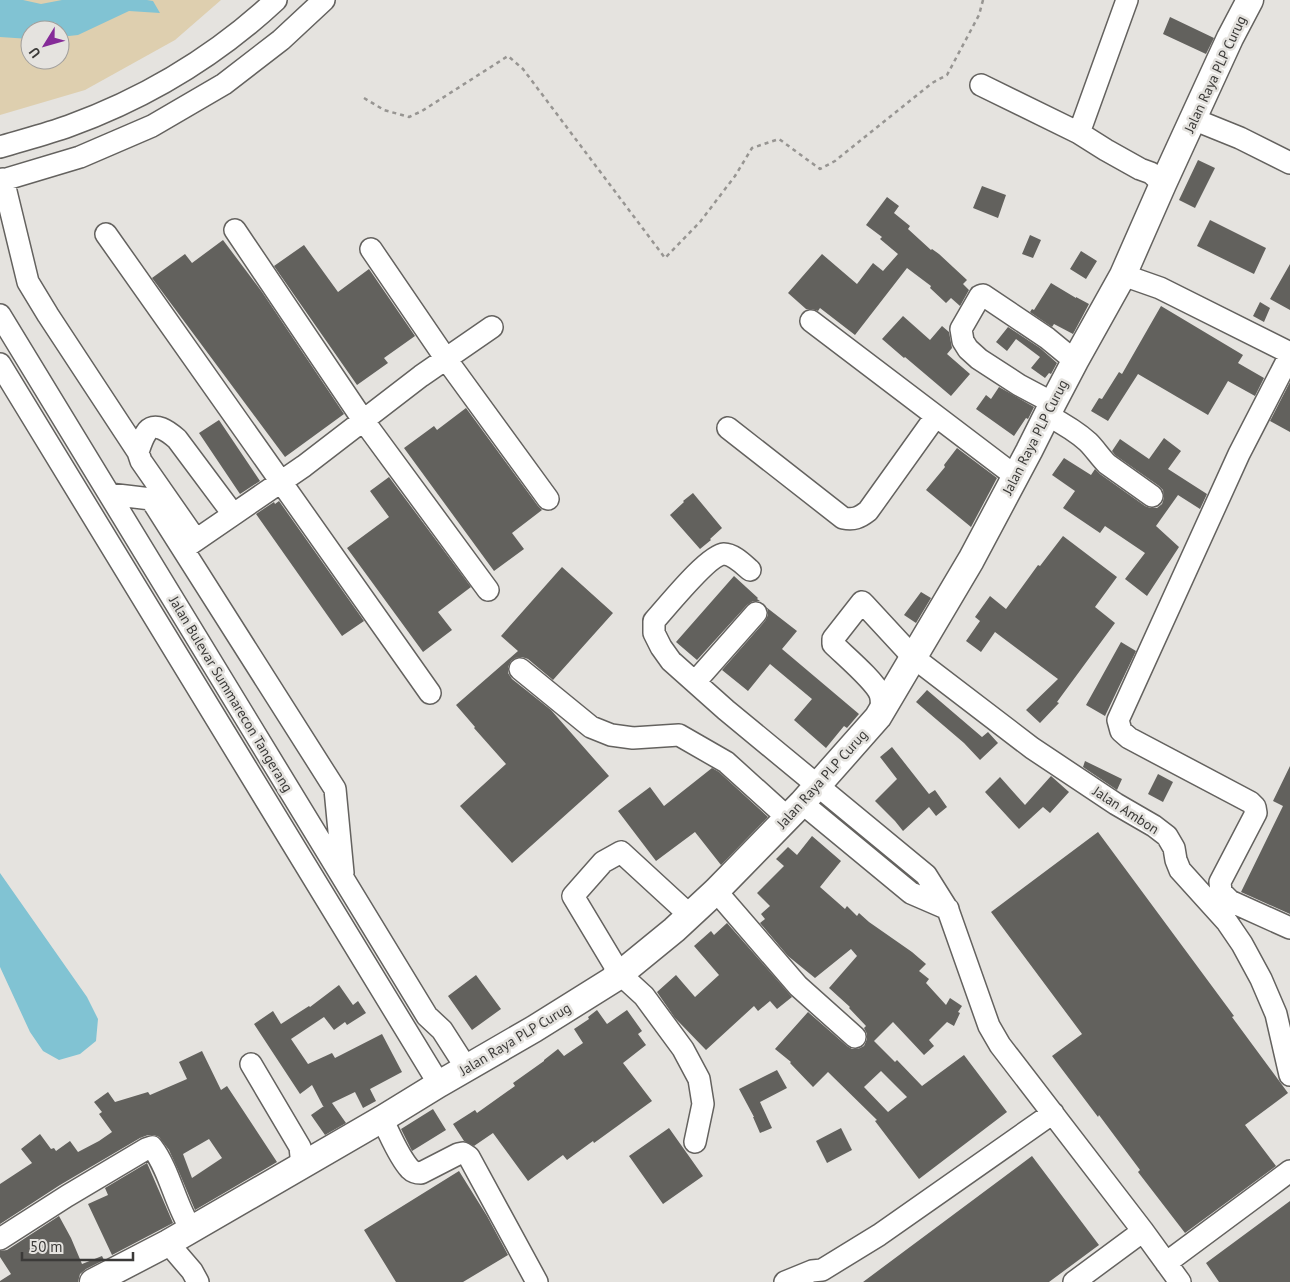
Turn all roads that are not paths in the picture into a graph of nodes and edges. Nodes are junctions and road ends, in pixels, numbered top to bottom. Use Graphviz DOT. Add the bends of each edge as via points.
graph roads {
  1 [pos="276,0"];
  2 [pos="324,0"];
  3 [pos="1127,0"];
  4 [pos="1250,0"];
  5 [pos="981,85"];
  6 [pos="1193,120"];
  7 [pos="1079,133"];
  8 [pos="0,147"];
  9 [pos="1290,163"];
  10 [pos="2,180"];
  11 [pos="1163,184"];
  12 [pos="236,230"];
  13 [pos="106,234"];
  14 [pos="371,249"];
  15 [pos="1123,275"];
  16 [pos="0,315"];
  17 [pos="811,321"];
  18 [pos="492,327"];
  19 [pos="1290,354"];
  20 [pos="446,359"];
  21 [pos="1075,361"];
  22 [pos="0,364"];
  23 [pos="58,409"];
  24 [pos="1050,409"];
  25 [pos="936,416"];
  26 [pos="363,420"];
  27 [pos="36,422"];
  28 [pos="728,428"];
  29 [pos="138,452"];
  30 [pos="1015,476"];
  31 [pos="282,482"];
  32 [pos="110,494"];
  33 [pos="1152,496"];
  34 [pos="548,499"];
  35 [pos="233,514"];
  36 [pos="190,544"];
  37 [pos="750,570"];
  38 [pos="488,590"];
  39 [pos="756,613"];
  40 [pos="913,657"];
  41 [pos="520,669"];
  42 [pos="695,682"];
  43 [pos="430,693"];
  44 [pos="882,710"];
  45 [pos="243,713"];
  46 [pos="221,726"];
  47 [pos="802,802"];
  48 [pos="344,880"];
  49 [pos="716,891"];
  50 [pos="686,919"];
  51 [pos="1290,928"];
  52 [pos="617,976"];
  53 [pos="427,1016"];
  54 [pos="406,1030"];
  55 [pos="855,1038"];
  56 [pos="251,1064"];
  57 [pos="467,1069"];
  58 [pos="1290,1075"];
  59 [pos="439,1084"];
  60 [pos="1053,1113"];
  61 [pos="382,1119"];
  62 [pos="695,1142"];
  63 [pos="302,1165"];
  64 [pos="1290,1171"];
  65 [pos="190,1229"];
  66 [pos="1143,1231"];
  67 [pos="0,1239"];
  68 [pos="168,1243"];
  69 [pos="1166,1262"];
  70 [pos="123,1275"];
  71 [pos="92,1282"];
  72 [pos="198,1282"];
  73 [pos="537,1282"];
  74 [pos="785,1282"];
  75 [pos="1074,1282"];
  76 [pos="1180,1282"];
  1 -- 8 [label="street" via="206,57 138,97 69,126"];
  2 -- 10 [label="street" via="281,40 224,84 152,126 80,156"];
  3 -- 7 [label="street"];
  4 -- 6 [label="main road, Jalan Raya PLP Curug"];
  5 -- 7 [label="street"];
  6 -- 9 [label="street" via="1240,138"];
  6 -- 11 [label="main road, Jalan Raya PLP Curug"];
  7 -- 11 [label="street" via="1151,173"];
  10 -- 29 [label="street" via="28,282"];
  11 -- 15 [label="main road, Jalan Raya PLP Curug"];
  12 -- 26 [label="street"];
  13 -- 31 [label="street"];
  14 -- 20 [label="street"];
  15 -- 19 [label="street" via="1160,288"];
  15 -- 21 [label="main road, Jalan Raya PLP Curug"];
  16 -- 23 [label="street, Jalan Bulevar Summarecon Tangerang"];
  17 -- 25 [label="street"];
  18 -- 20 [label="street"];
  19 -- 51 [label="street" via="1239,454 1118,720 1121,731 1128,738 1255,807 1256,813 1220,882 1221,892 1230,901"];
  20 -- 26 [label="street"];
  20 -- 34 [label="street"];
  21 -- 24 [label="main road, Jalan Raya PLP Curug"];
  21 -- 24 [label="street" via="983,295 961,329 968,349 979,359 1019,384"];
  22 -- 27 [label="street, Jalan Bulevar Summarecon Tangerang"];
  23 -- 27 [label="street"];
  23 -- 32 [label="street, Jalan Bulevar Summarecon Tangerang"];
  24 -- 30 [label="main road, Jalan Raya PLP Curug"];
  24 -- 33 [label="street" via="1089,443 1107,464"];
  25 -- 28 [label="street" via="868,511 852,520 843,518"];
  25 -- 30 [label="street"];
  26 -- 31 [label="street"];
  26 -- 38 [label="street"];
  27 -- 46 [label="street, Jalan Bulevar Summarecon Tangerang"];
  29 -- 35 [label="street" via="146,432 161,428 168,431"];
  29 -- 36 [label="street"];
  30 -- 40 [label="main road, Jalan Raya PLP Curug" via="971,560"];
  31 -- 35 [label="street"];
  31 -- 43 [label="street"];
  32 -- 36 [label="street" via="151,499"];
  32 -- 45 [label="street, Jalan Bulevar Summarecon Tangerang"];
  35 -- 36 [label="street"];
  36 -- 48 [label="street" via="335,789"];
  37 -- 42 [label="street" via="732,556 717,556 654,621 654,633 671,662"];
  39 -- 42 [label="street"];
  40 -- 44 [label="main road, Jalan Raya PLP Curug"];
  40 -- 44 [label="street, Jalan Ambon" via="862,602 833,638 833,644 878,689"];
  40 -- 58 [label="street, Jalan Ambon" via="1032,748 1167,836 1180,870 1227,922 1261,979 1276,1014"];
  41 -- 47 [label="street" via="591,727 611,735 633,738 679,735"];
  42 -- 47 [label="street"];
  44 -- 47 [label="main road, Jalan Raya PLP Curug"];
  45 -- 46 [label="street"];
  45 -- 48 [label="street, Jalan Bulevar Summarecon Tangerang"];
  46 -- 54 [label="street, Jalan Bulevar Summarecon Tangerang"];
  47 -- 49 [label="main road, Jalan Raya PLP Curug"];
  47 -- 60 [label="street" via="926,875 948,910 989,1026 1000,1046"];
  48 -- 53 [label="street, Jalan Bulevar Summarecon Tangerang"];
  49 -- 50 [label="main road, Jalan Raya PLP Curug"];
  49 -- 55 [label="street" via="798,986"];
  50 -- 52 [label="main road, Jalan Raya PLP Curug"];
  50 -- 52 [label="street" via="683,909 621,852 603,862 573,896"];
  52 -- 57 [label="main road, Jalan Raya PLP Curug"];
  52 -- 62 [label="street" via="644,996 683,1050 699,1079 703,1104"];
  53 -- 54 [label="street"];
  53 -- 57 [label="street, Jalan Bulevar Summarecon Tangerang" via="442,1030"];
  54 -- 59 [label="street, Jalan Bulevar Summarecon Tangerang"];
  56 -- 63 [label="street" via="300,1147"];
  57 -- 59 [label="main road, Jalan Raya PLP Curug"];
  59 -- 61 [label="main road, Jalan Raya PLP Curug"];
  60 -- 66 [label="street"];
  60 -- 74 [label="street" via="879,1235 822,1270"];
  61 -- 63 [label="main road, Jalan Raya PLP Curug"];
  61 -- 73 [label="street" via="399,1152 415,1173 458,1154 464,1153 469,1157"];
  63 -- 65 [label="main road, Jalan Raya PLP Curug"];
  64 -- 69 [label="street"];
  65 -- 67 [label="street" via="154,1149 149,1148"];
  65 -- 68 [label="main road, Jalan Raya PLP Curug"];
  66 -- 69 [label="street"];
  66 -- 75 [label="street"];
  68 -- 70 [label="main road, Jalan Raya PLP Curug"];
  68 -- 72 [label="street"];
  69 -- 76 [label="street"];
  70 -- 71 [label="main road, Jalan Raya PLP Curug"];
}
